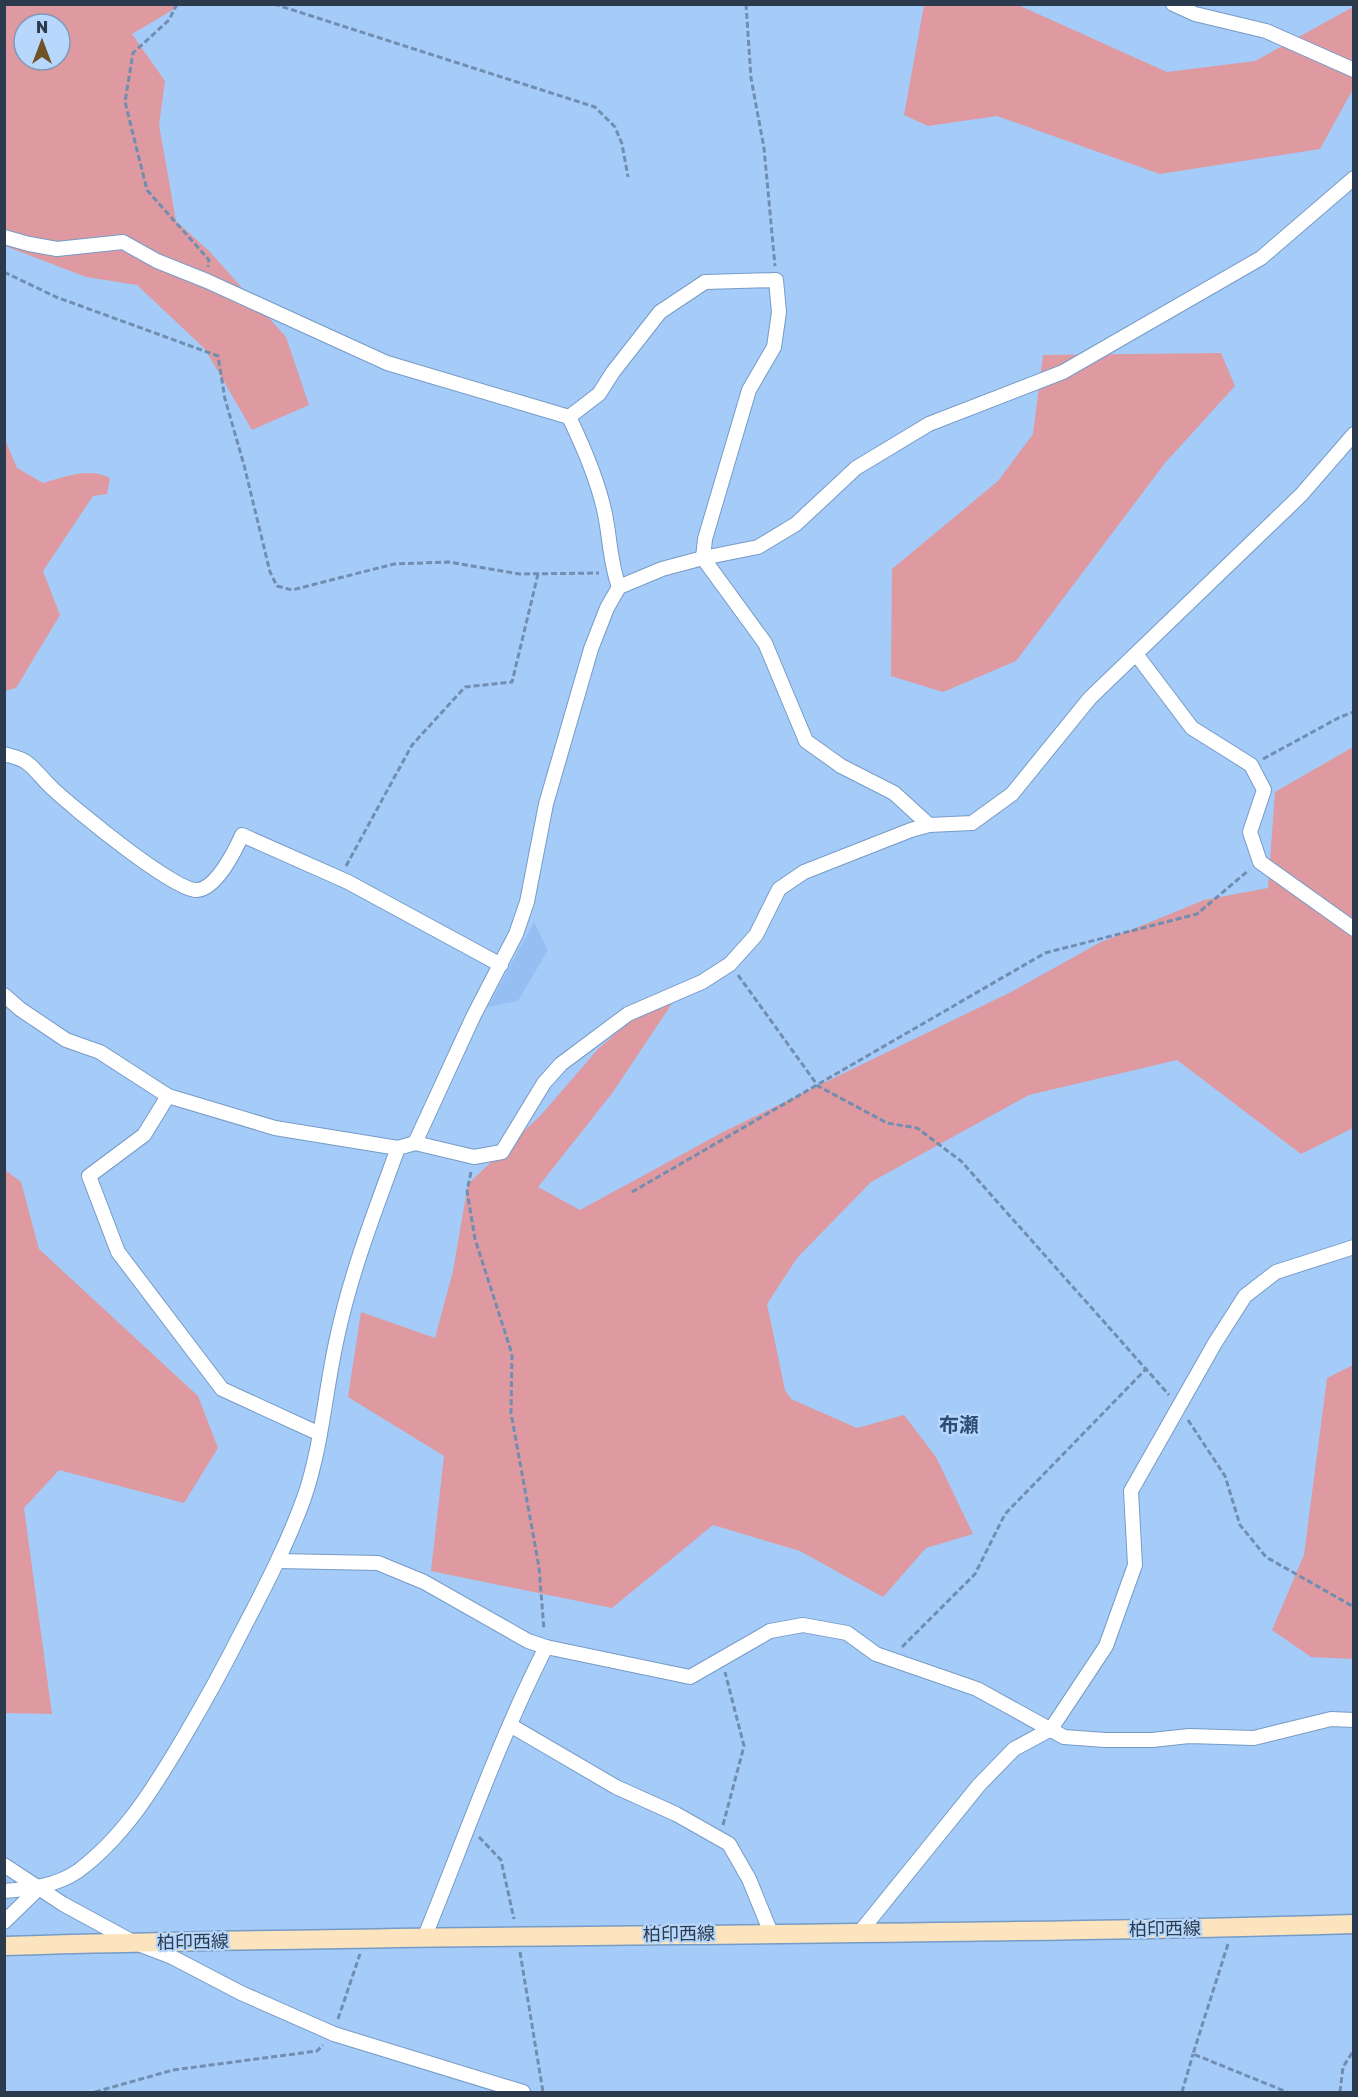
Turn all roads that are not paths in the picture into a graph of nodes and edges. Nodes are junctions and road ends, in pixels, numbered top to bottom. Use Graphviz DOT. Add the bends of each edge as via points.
graph roads {
  1 [pos="1173,4"];
  2 [pos="1353,70"];
  3 [pos="1353,178"];
  4 [pos="4,237"];
  5 [pos="569,417"];
  6 [pos="1353,434"];
  7 [pos="703,558"];
  8 [pos="619,587"];
  9 [pos="1136,654"];
  10 [pos="4,754"];
  11 [pos="928,825"];
  12 [pos="1353,929"];
  13 [pos="501,965"];
  14 [pos="4,995"];
  15 [pos="168,1096"];
  16 [pos="415,1143"];
  17 [pos="398,1148"];
  18 [pos="1353,1247"];
  19 [pos="320,1434"];
  20 [pos="278,1561"];
  21 [pos="546,1647"];
  22 [pos="1353,1720"];
  23 [pos="510,1725"];
  24 [pos="1051,1729"];
  25 [pos="4,1865"];
  26 [pos="39,1888"];
  27 [pos="4,1891"];
  28 [pos="4,1922"];
  29 [pos="1353,1924"];
  30 [pos="860,1932"];
  31 [pos="771,1933"];
  32 [pos="425,1936"];
  33 [pos="133,1942"];
  34 [pos="4,1946"];
  35 [pos="523,2092"];
  1 -- 2 [label="street" via="1195,14 1266,31"];
  3 -- 7 [label="street" via="1261,258 1063,372 929,424 856,468 796,524 758,547"];
  4 -- 5 [label="street" via="57,249 123,242 157,261 387,363"];
  5 -- 7 [label="street" via="599,394 660,312 705,282 776,280 779,312 774,346 749,390 705,539"];
  5 -- 8 [label="street" via="586,453 604,513 613,573"];
  6 -- 9 [label="street" via="1301,495"];
  7 -- 8 [label="street"];
  7 -- 11 [label="street" via="765,643 806,741 841,766 894,794"];
  8 -- 13 [label="street" via="591,649 546,804 527,902"];
  9 -- 11 [label="street" via="1090,698 1012,794 972,823"];
  9 -- 12 [label="street" via="1192,728 1251,765 1264,790 1250,832 1260,862"];
  10 -- 13 [label="street" via="25,761 51,788 148,866 178,885 197,890 212,885 242,835 340,878"];
  11 -- 16 [label="street" via="804,872 779,889 756,935 730,964 702,982 628,1014 561,1064 544,1083 502,1152 474,1157"];
  13 -- 16 [label="street"];
  14 -- 15 [label="street" via="66,1040 100,1052"];
  15 -- 17 [label="street" via="275,1128"];
  15 -- 19 [label="street" via="144,1135 89,1176 118,1252 222,1389"];
  16 -- 17 [label="street"];
  17 -- 19 [label="street" via="348,1290"];
  18 -- 24 [label="street" via="1276,1272 1245,1296 1215,1343 1131,1491 1135,1565 1106,1646"];
  19 -- 20 [label="street" via="304,1497"];
  20 -- 21 [label="street" via="378,1563 424,1581 528,1641"];
  20 -- 26 [label="street" via="216,1682 133,1818 76,1872"];
  21 -- 23 [label="street"];
  21 -- 24 [label="street" via="690,1677 770,1631 802,1625 847,1633 876,1654 977,1689"];
  22 -- 24 [label="street" via="1331,1719 1254,1738 1105,1740 1064,1737"];
  23 -- 31 [label="street" via="616,1787 729,1844 749,1879"];
  23 -- 32 [label="street"];
  24 -- 30 [label="street" via="1014,1749 979,1785"];
  25 -- 26 [label="street"];
  26 -- 27 [label="street"];
  26 -- 28 [label="street"];
  26 -- 33 [label="street"];
  29 -- 30 [label="main road, 柏印西線"];
  30 -- 31 [label="main road, 柏印西線"];
  31 -- 32 [label="main road, 柏印西線"];
  32 -- 33 [label="main road, 柏印西線"];
  33 -- 34 [label="main road, 柏印西線"];
  33 -- 35 [label="street" via="334,2034"];
}
